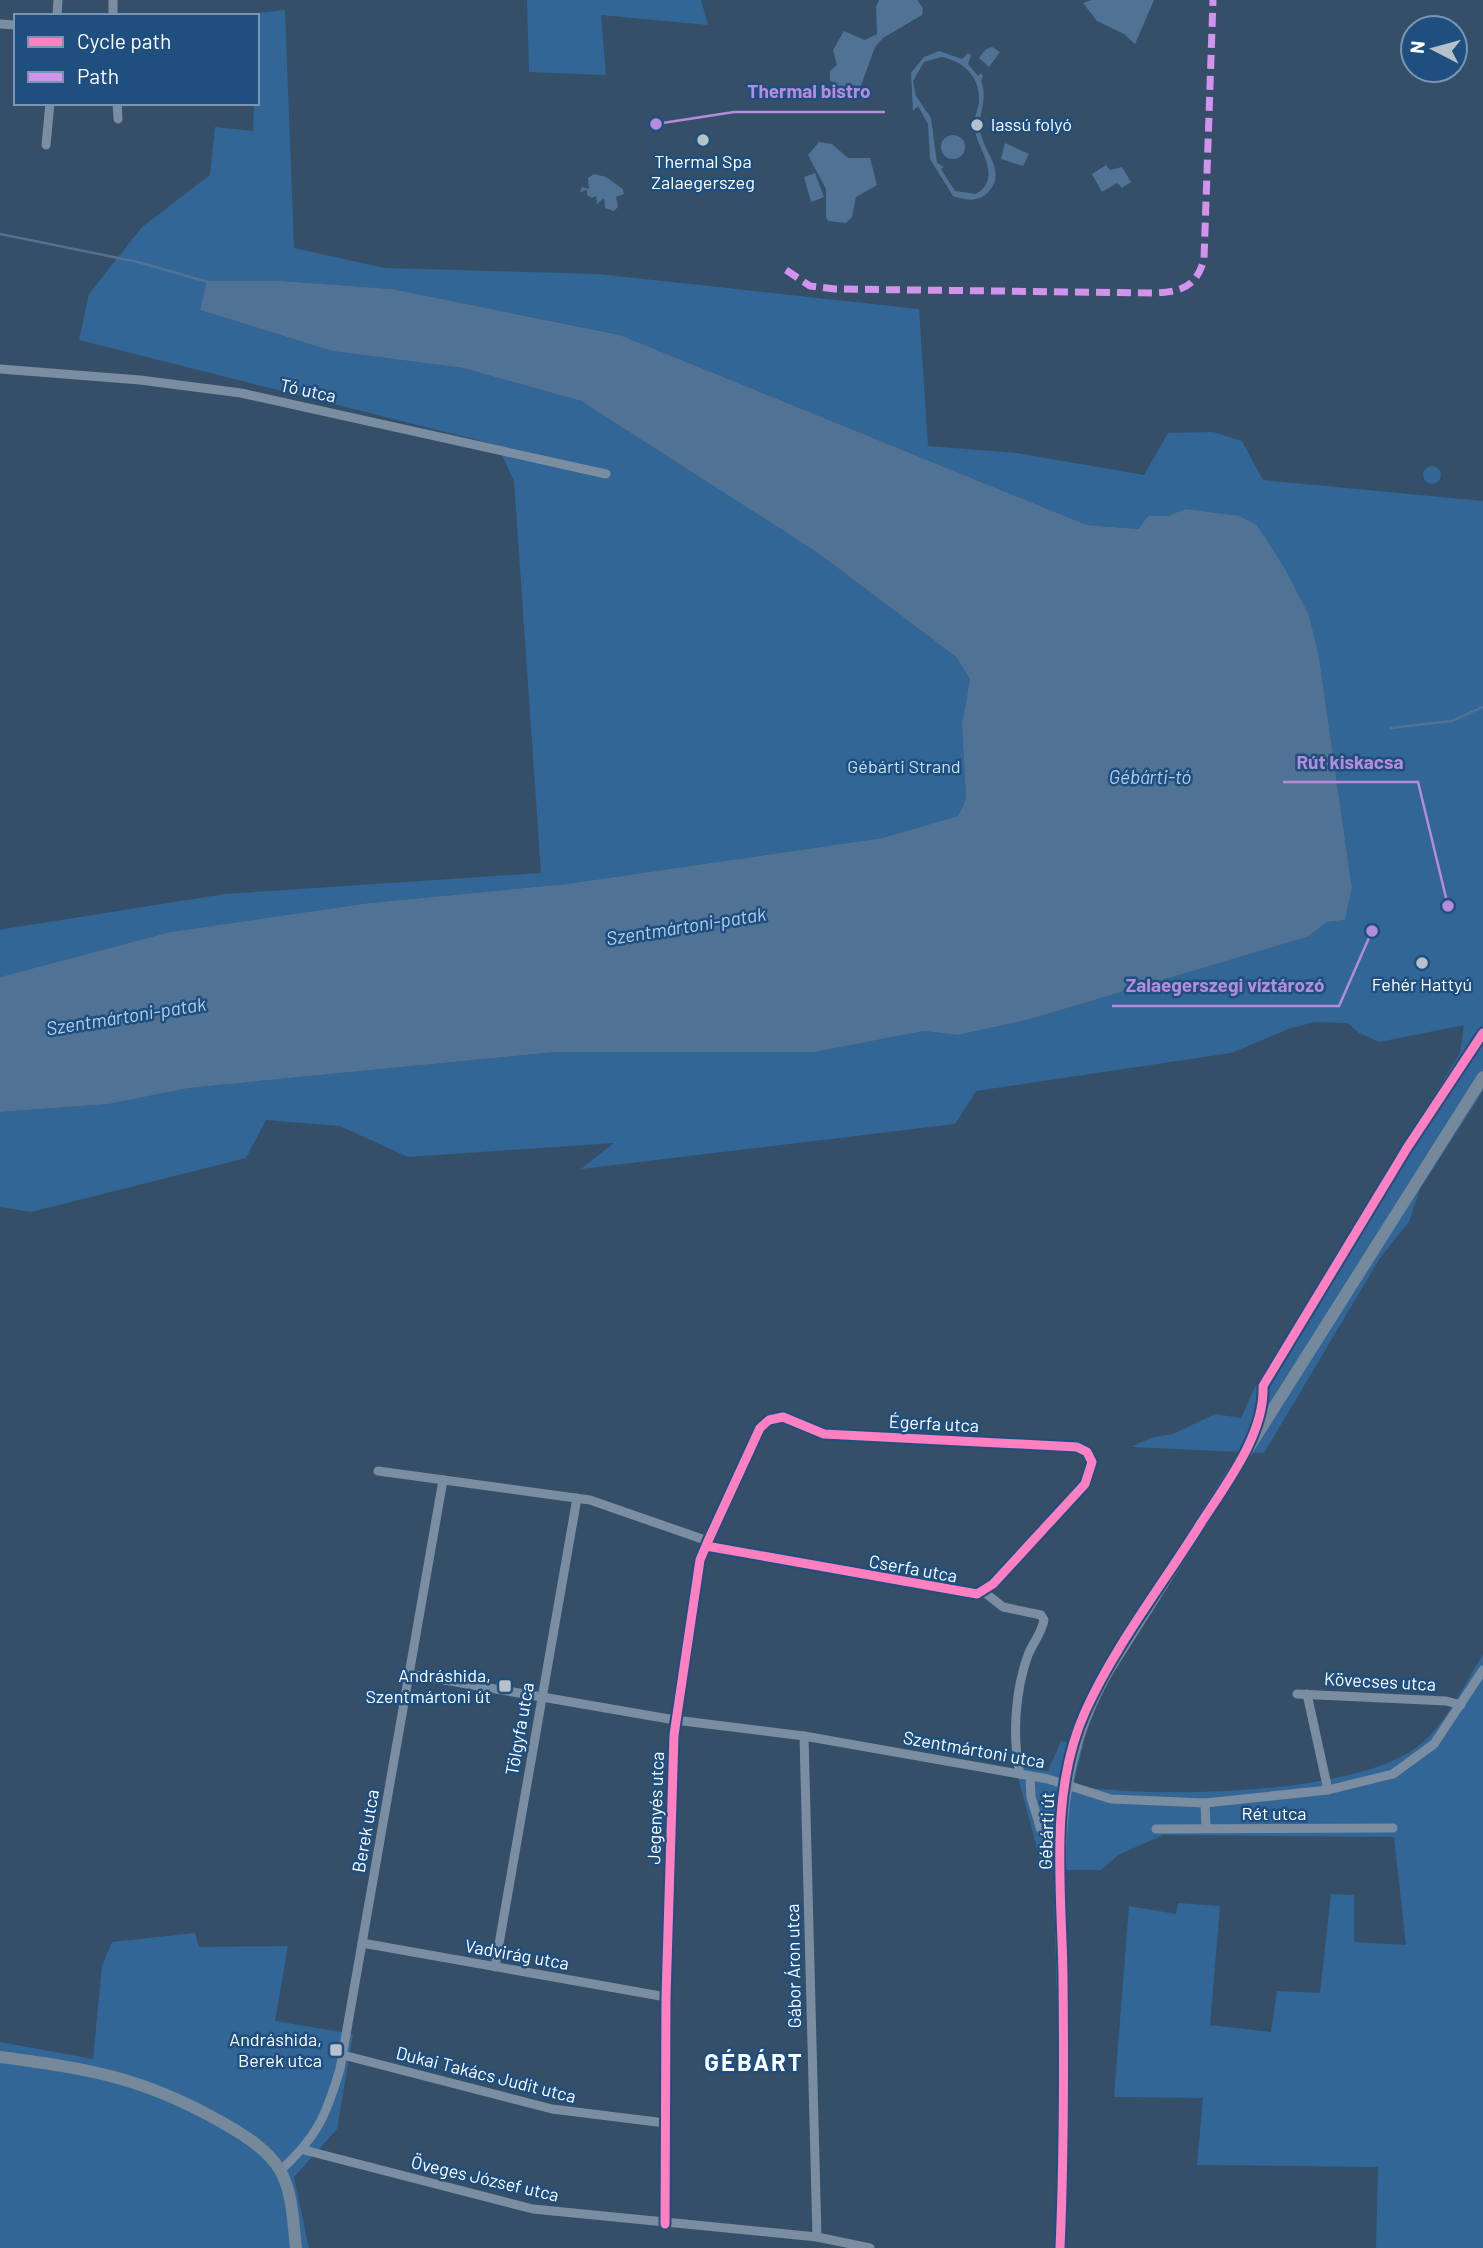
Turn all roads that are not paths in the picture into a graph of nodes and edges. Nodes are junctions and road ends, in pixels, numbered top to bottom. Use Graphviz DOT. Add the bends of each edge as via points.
graph roads {
  1 [pos="50,105"];
  2 [pos="117,105"];
  3 [pos="118,120"];
  4 [pos="46,145"];
  5 [pos="0,369"];
  6 [pos="606,474"];
  7 [pos="1483,1077"];
  8 [pos="776,1417"];
  9 [pos="378,1471"];
  10 [pos="443,1480"];
  11 [pos="577,1498"];
  12 [pos="707,1543"];
  13 [pos="984,1592"];
  14 [pos="1483,1670"];
  15 [pos="409,1674"];
  16 [pos="542,1698"];
  17 [pos="1461,1705"];
  18 [pos="675,1720"];
  19 [pos="804,1736"];
  20 [pos="1025,1775"];
  21 [pos="1065,1782"];
  22 [pos="1328,1790"];
  23 [pos="1205,1803"];
  24 [pos="1206,1828"];
  25 [pos="1393,1828"];
  26 [pos="1156,1829"];
  27 [pos="1041,1830"];
  28 [pos="362,1943"];
  29 [pos="495,1966"];
  30 [pos="666,1997"];
  31 [pos="343,2055"];
  32 [pos="0,2057"];
  33 [pos="665,2123"];
  34 [pos="304,2150"];
  35 [pos="280,2171"];
  36 [pos="665,2224"];
  37 [pos="817,2237"];
  38 [pos="296,2248"];
  39 [pos="870,2248"];
  40 [pos="1060,2248"];
  1 -- 4 [label="street"];
  2 -- 3 [label="street"];
  5 -- 6 [label="street, Tó utca" via="241,393"];
  7 -- 21 [label="main road, Gébárti út" via="1096,1691 1077,1734"];
  8 -- 12 [label="street, Jegenyés utca" via="760,1428"];
  8 -- 13 [label="street, Égerfa utca" via="824,1434 1082,1449 1091,1458 1091,1472 1084,1484"];
  9 -- 10 [label="street, Cserfa utca"];
  10 -- 11 [label="street, Cserfa utca"];
  10 -- 15 [label="street, Berek utca"];
  11 -- 12 [label="street, Cserfa utca"];
  11 -- 16 [label="street, Tölgyfa utca"];
  12 -- 13 [label="street, Cserfa utca" via="965,1594"];
  12 -- 18 [label="street, Jegenyés utca" via="698,1569"];
  13 -- 20 [label="street, Cserfa utca" via="1003,1607 1041,1615 1044,1620 1028,1655 1019,1702 1015,1738"];
  14 -- 17 [label="street, Szentmártoni utca"];
  15 -- 16 [label="street, Szentmártoni utca"];
  15 -- 28 [label="street, Berek utca"];
  16 -- 18 [label="street, Szentmártoni utca"];
  16 -- 29 [label="street, Tölgyfa utca"];
  17 -- 22 [label="street, Szentmártoni utca" via="1434,1744 1411,1764 1393,1774"];
  17 -- 22 [label="street, Kövecses utca" via="1302,1694"];
  18 -- 19 [label="street, Szentmártoni utca"];
  18 -- 30 [label="street, Jegenyés utca"];
  19 -- 20 [label="street, Szentmártoni utca"];
  19 -- 37 [label="street, Gábor Áron utca"];
  20 -- 21 [label="street, Szentmártoni utca"];
  20 -- 27 [label="street, Gébárti út"];
  21 -- 23 [label="street, Szentmártoni utca" via="1111,1799"];
  21 -- 40 [label="main road, Gébárti út"];
  22 -- 23 [label="street, Szentmártoni utca"];
  23 -- 24 [label="street"];
  24 -- 25 [label="street, Rét utca"];
  24 -- 26 [label="street, Rét utca"];
  28 -- 29 [label="street, Vadvirág utca"];
  28 -- 31 [label="street, Berek utca"];
  29 -- 30 [label="street, Vadvirág utca"];
  30 -- 33 [label="street, Jegenyés utca"];
  31 -- 33 [label="street, Dukai Takács Judit utca" via="552,2109"];
  31 -- 34 [label="street, Berek utca" via="324,2117"];
  32 -- 35 [label="main road" via="139,2082 202,2111 260,2148"];
  33 -- 36 [label="street, Jegenyés utca"];
  34 -- 35 [label="street, Berek utca"];
  34 -- 36 [label="street, Öveges József utca" via="509,2205"];
  35 -- 38 [label="main road" via="290,2200"];
  36 -- 37 [label="street, Öveges József utca"];
  37 -- 39 [label="street, Öveges József utca"];
}
